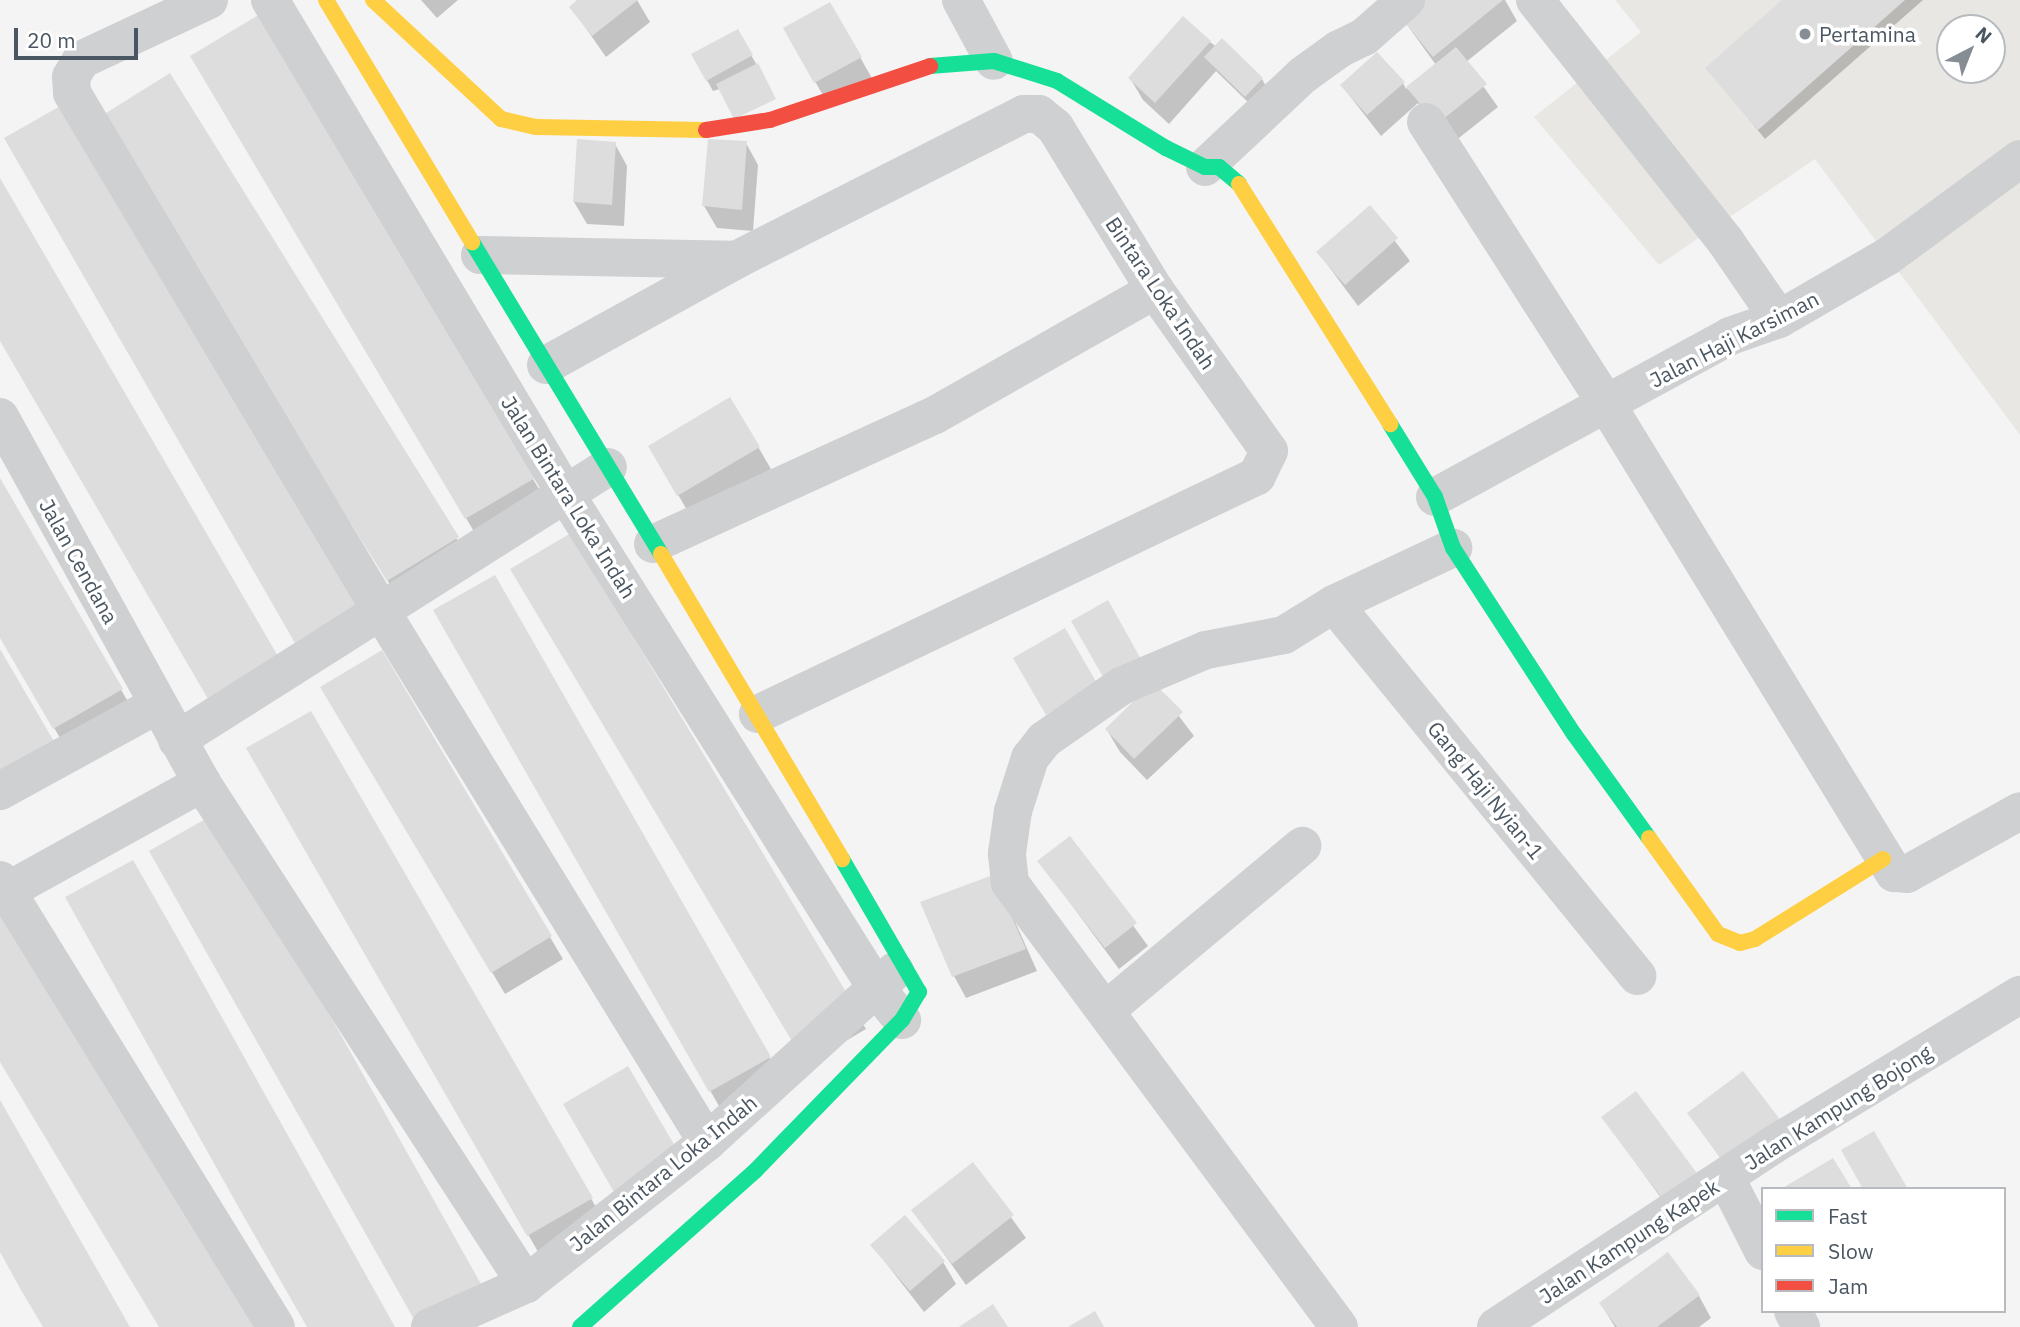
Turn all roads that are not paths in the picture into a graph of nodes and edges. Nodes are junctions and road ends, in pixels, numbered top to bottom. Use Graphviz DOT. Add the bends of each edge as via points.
graph roads {
  1 [pos="209,0"];
  2 [pos="270,0"];
  3 [pos="326,0"];
  4 [pos="373,0"];
  5 [pos="961,0"];
  6 [pos="1406,0"];
  7 [pos="1535,0"];
  8 [pos="994,61"];
  9 [pos="1426,122"];
  10 [pos="2020,159"];
  11 [pos="1205,167"];
  12 [pos="480,255"];
  13 [pos="736,260"];
  14 [pos="1155,290"];
  15 [pos="1779,320"];
  16 [pos="546,365"];
  17 [pos="1607,405"];
  18 [pos="0,417"];
  19 [pos="608,467"];
  20 [pos="565,493"];
  21 [pos="1435,497"];
  22 [pos="653,544"];
  23 [pos="1453,548"];
  24 [pos="1334,604"];
  25 [pos="381,611"];
  26 [pos="157,705"];
  27 [pos="758,714"];
  28 [pos="177,740"];
  29 [pos="202,783"];
  30 [pos="0,791"];
  31 [pos="2020,811"];
  32 [pos="1302,846"];
  33 [pos="1883,859"];
  34 [pos="4,885"];
  35 [pos="890,976"];
  36 [pos="1637,976"];
  37 [pos="2020,995"];
  38 [pos="1106,1010"];
  39 [pos="902,1020"];
  40 [pos="707,1142"];
  41 [pos="1726,1178"];
  42 [pos="1761,1247"];
  43 [pos="526,1283"];
  44 [pos="1517,1321"];
  45 [pos="276,1327"];
  46 [pos="430,1327"];
  47 [pos="580,1327"];
  48 [pos="1339,1327"];
  1 -- 25 [label="street" via="81,60 71,77 72,93"];
  2 -- 20 [label="street, Jalan Bintara Loka Indah"];
  3 -- 12 [label="street, Jalan Bintara Loka Indah"];
  4 -- 8 [label="street" via="501,118 555,131 693,132 770,120 937,64"];
  5 -- 8 [label="street"];
  6 -- 11 [label="street" via="1364,37 1303,75"];
  7 -- 15 [label="street" via="1726,242"];
  8 -- 11 [label="street" via="1057,81"];
  9 -- 17 [label="street"];
  10 -- 15 [label="street, Jalan Haji Karsiman" via="1888,256"];
  11 -- 21 [label="street" via="1219,167 1248,191"];
  12 -- 13 [label="street"];
  12 -- 16 [label="street, Jalan Bintara Loka Indah"];
  13 -- 14 [label="street, Bintara Loka Indah" via="1024,114 1039,114 1055,127"];
  13 -- 16 [label="street, Bintara Loka Indah"];
  14 -- 22 [label="street" via="934,415"];
  14 -- 27 [label="street, Bintara Loka Indah" via="1269,451 1257,476"];
  15 -- 17 [label="street, Jalan Haji Karsiman" via="1730,336"];
  16 -- 19 [label="street, Jalan Bintara Loka Indah"];
  17 -- 21 [label="street, Jalan Haji Karsiman"];
  17 -- 33 [label="street"];
  18 -- 26 [label="street, Jalan Cendana"];
  19 -- 20 [label="street"];
  19 -- 22 [label="street, Jalan Bintara Loka Indah"];
  20 -- 25 [label="street"];
  20 -- 35 [label="street, Jalan Bintara Loka Indah"];
  21 -- 23 [label="street"];
  22 -- 27 [label="street, Jalan Bintara Loka Indah"];
  23 -- 24 [label="street"];
  23 -- 33 [label="street" via="1574,734 1718,934 1740,943 1755,939"];
  24 -- 36 [label="street, Gang Haji Nyian-1"];
  24 -- 38 [label="street" via="1284,635 1206,650 1121,686 1076,715 1030,758 1013,811 1007,853 1010,883"];
  25 -- 28 [label="street"];
  25 -- 40 [label="street"];
  26 -- 28 [label="street, Jalan Cendana"];
  26 -- 30 [label="street"];
  27 -- 35 [label="street, Jalan Bintara Loka Indah"];
  28 -- 29 [label="street, Jalan Cendana"];
  29 -- 34 [label="street"];
  29 -- 43 [label="street, Jalan Cendana"];
  31 -- 33 [label="street" via="1904,875 1894,873"];
  32 -- 38 [label="street"];
  34 -- 45 [label="street"];
  35 -- 39 [label="street, Jalan Bintara Loka Indah"];
  35 -- 40 [label="street, Jalan Bintara Loka Indah"];
  37 -- 41 [label="street, Jalan Kampung Bojong" via="1773,1144"];
  38 -- 48 [label="street"];
  39 -- 47 [label="street, Jalan Bintara Loka Indah" via="755,1171"];
  40 -- 43 [label="street, Jalan Bintara Loka Indah"];
  41 -- 42 [label="street, Jalan Kampung Bojong"];
  41 -- 44 [label="street, Jalan Kampung Kapek"];
  43 -- 46 [label="street, Jalan Bintara Loka Indah"];
}
